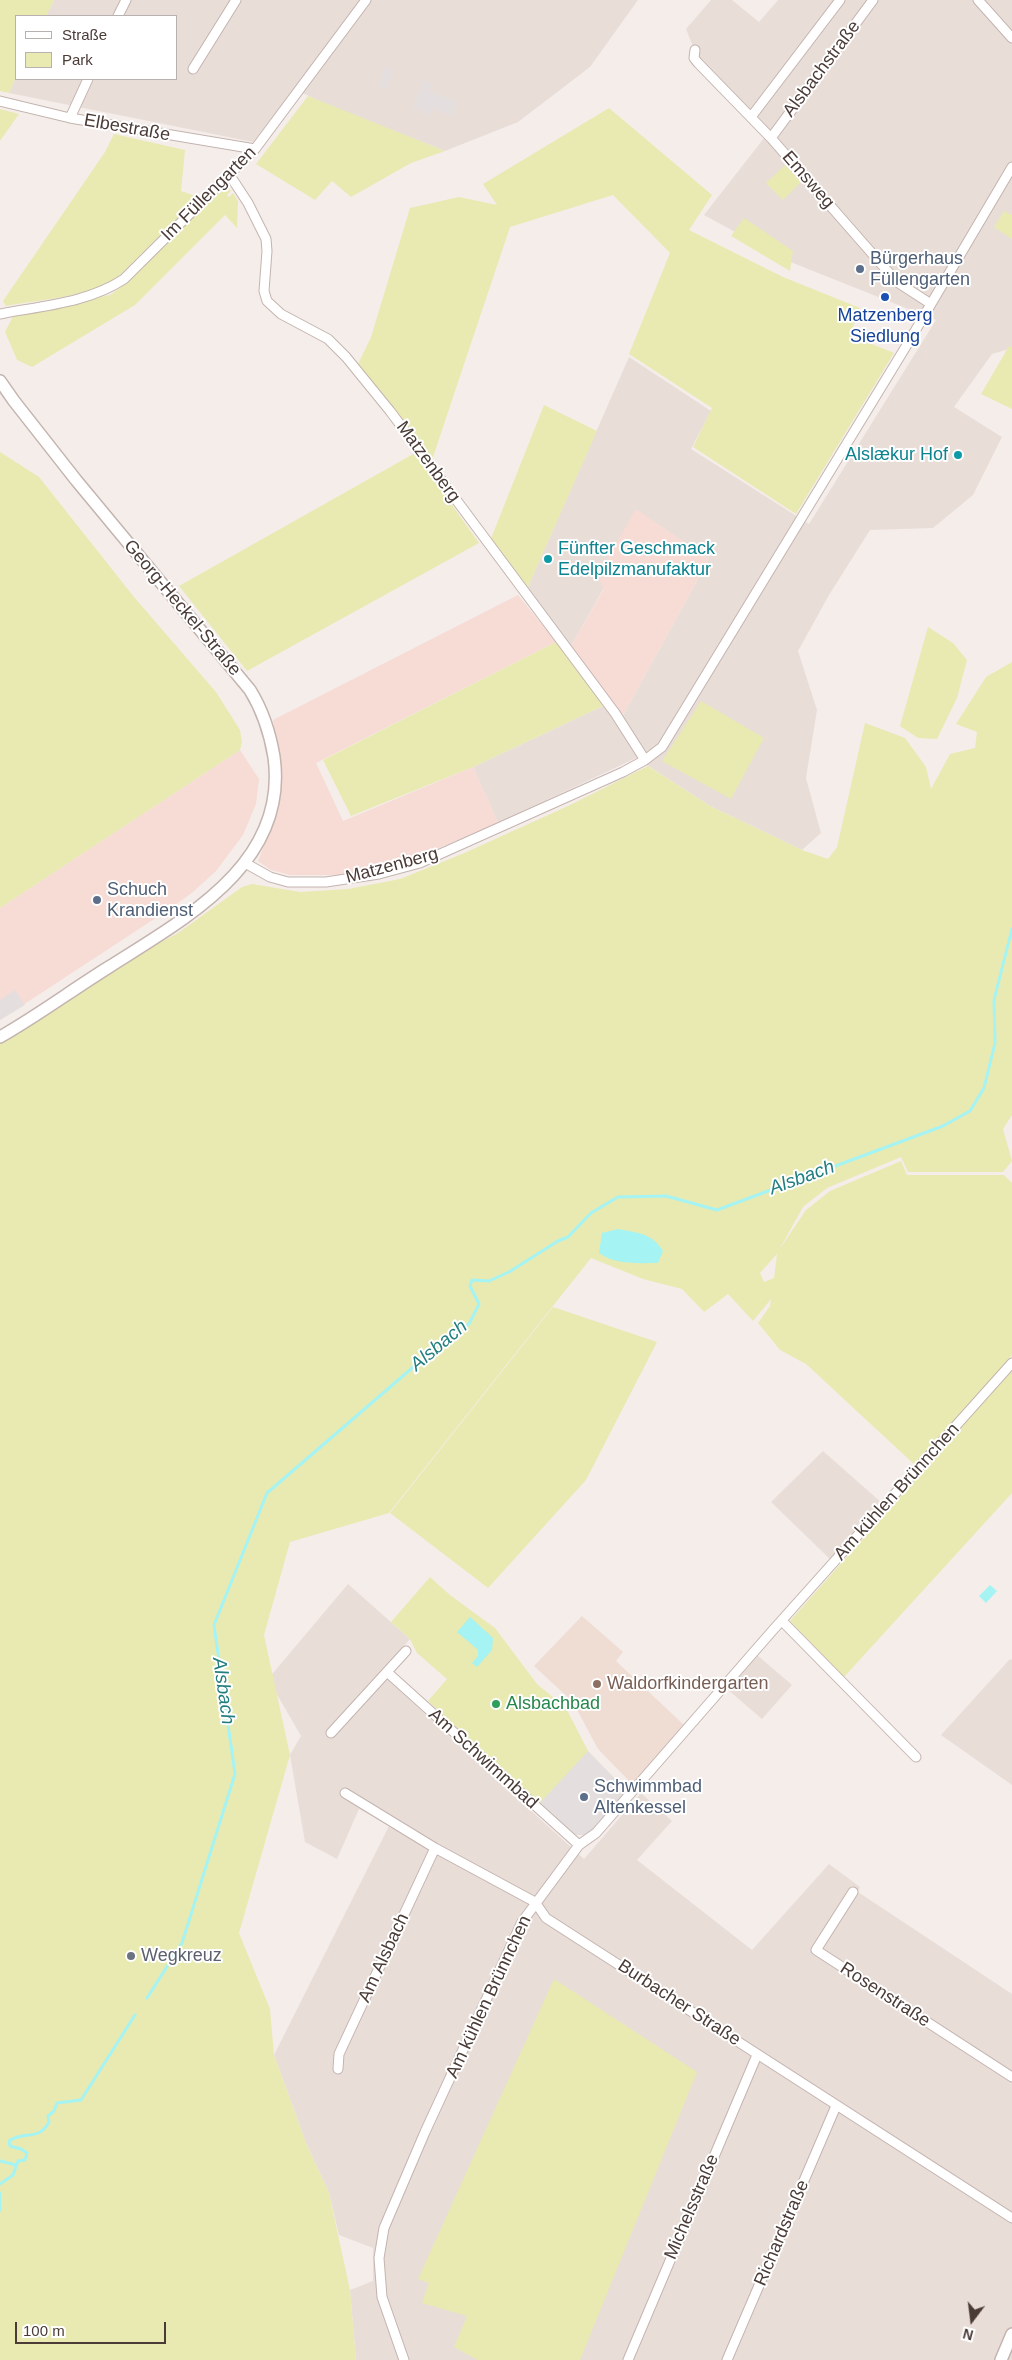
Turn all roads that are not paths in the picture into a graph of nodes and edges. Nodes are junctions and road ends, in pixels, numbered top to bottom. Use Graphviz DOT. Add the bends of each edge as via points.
graph roads {
  1 [pos="126,0"];
  2 [pos="236,0"];
  3 [pos="366,0"];
  4 [pos="840,0"];
  5 [pos="873,0"];
  6 [pos="978,0"];
  7 [pos="118,15"];
  8 [pos="1012,38"];
  9 [pos="694,50"];
  10 [pos="193,69"];
  11 [pos="88,80"];
  12 [pos="0,101"];
  13 [pos="751,117"];
  14 [pos="70,118"];
  15 [pos="771,138"];
  16 [pos="255,149"];
  17 [pos="1012,167"];
  18 [pos="229,174"];
  19 [pos="931,304"];
  20 [pos="0,314"];
  21 [pos="0,381"];
  22 [pos="645,760"];
  23 [pos="245,863"];
  24 [pos="0,1037"];
  25 [pos="1012,1363"];
  26 [pos="782,1621"];
  27 [pos="406,1651"];
  28 [pos="387,1672"];
  29 [pos="331,1733"];
  30 [pos="916,1757"];
  31 [pos="345,1793"];
  32 [pos="579,1845"];
  33 [pos="435,1848"];
  34 [pos="852,1892"];
  35 [pos="535,1902"];
  36 [pos="757,2054"];
  37 [pos="338,2069"];
  38 [pos="1012,2077"];
  39 [pos="836,2106"];
  40 [pos="1012,2218"];
  41 [pos="1012,2334"];
  42 [pos="404,2360"];
  43 [pos="628,2360"];
  44 [pos="727,2360"];
  45 [pos="1001,2360"];
  1 -- 7 [label="street"];
  2 -- 10 [label="street"];
  3 -- 16 [label="street, Im Füllengarten"];
  4 -- 13 [label="street, Alsbachstraße"];
  5 -- 15 [label="street, Alsbachstraße"];
  6 -- 8 [label="street"];
  9 -- 13 [label="street, Emsweg" via="698,63"];
  11 -- 14 [label="street"];
  12 -- 14 [label="street, Elbestraße"];
  13 -- 15 [label="street, Emsweg"];
  14 -- 16 [label="street, Elbestraße"];
  15 -- 19 [label="street, Emsweg" via="897,282"];
  16 -- 18 [label="street, Im Füllengarten"];
  17 -- 19 [label="street, Matzenberg"];
  18 -- 20 [label="street, Im Füllengarten" via="124,279 109,289 90,296"];
  18 -- 22 [label="street, Matzenberg" via="266,239 264,291 267,301 281,314 328,339 373,389 615,713"];
  19 -- 22 [label="street, Matzenberg" via="662,746"];
  21 -- 23 [label="street, Georg-Heckel-Straße" via="258,703 271,741 275,785 268,821"];
  22 -- 23 [label="street, Matzenberg" via="467,843 420,863 379,874 326,882 288,882 270,877"];
  23 -- 24 [label="street" via="200,906"];
  25 -- 26 [label="street, Am kühlen Brünnchen"];
  26 -- 30 [label="street"];
  26 -- 32 [label="street, Am kühlen Brünnchen" via="602,1826"];
  27 -- 28 [label="street"];
  28 -- 29 [label="street"];
  28 -- 32 [label="street, Am Schwimmbad"];
  31 -- 33 [label="street, Burbacher Straße"];
  32 -- 35 [label="street, Am kühlen Brünnchen"];
  33 -- 35 [label="street, Burbacher Straße"];
  33 -- 37 [label="street, Am Alsbach" via="339,2054"];
  34 -- 38 [label="street, Rosenstraße" via="816,1950"];
  35 -- 36 [label="street, Burbacher Straße" via="546,1918"];
  35 -- 42 [label="street, Am kühlen Brünnchen" via="518,1931 384,2228 379,2258 382,2296"];
  36 -- 39 [label="street, Burbacher Straße"];
  36 -- 43 [label="street, Michelsstraße"];
  39 -- 40 [label="street, Burbacher Straße"];
  39 -- 44 [label="street, Richardstraße"];
  41 -- 45 [label="street"];
}
